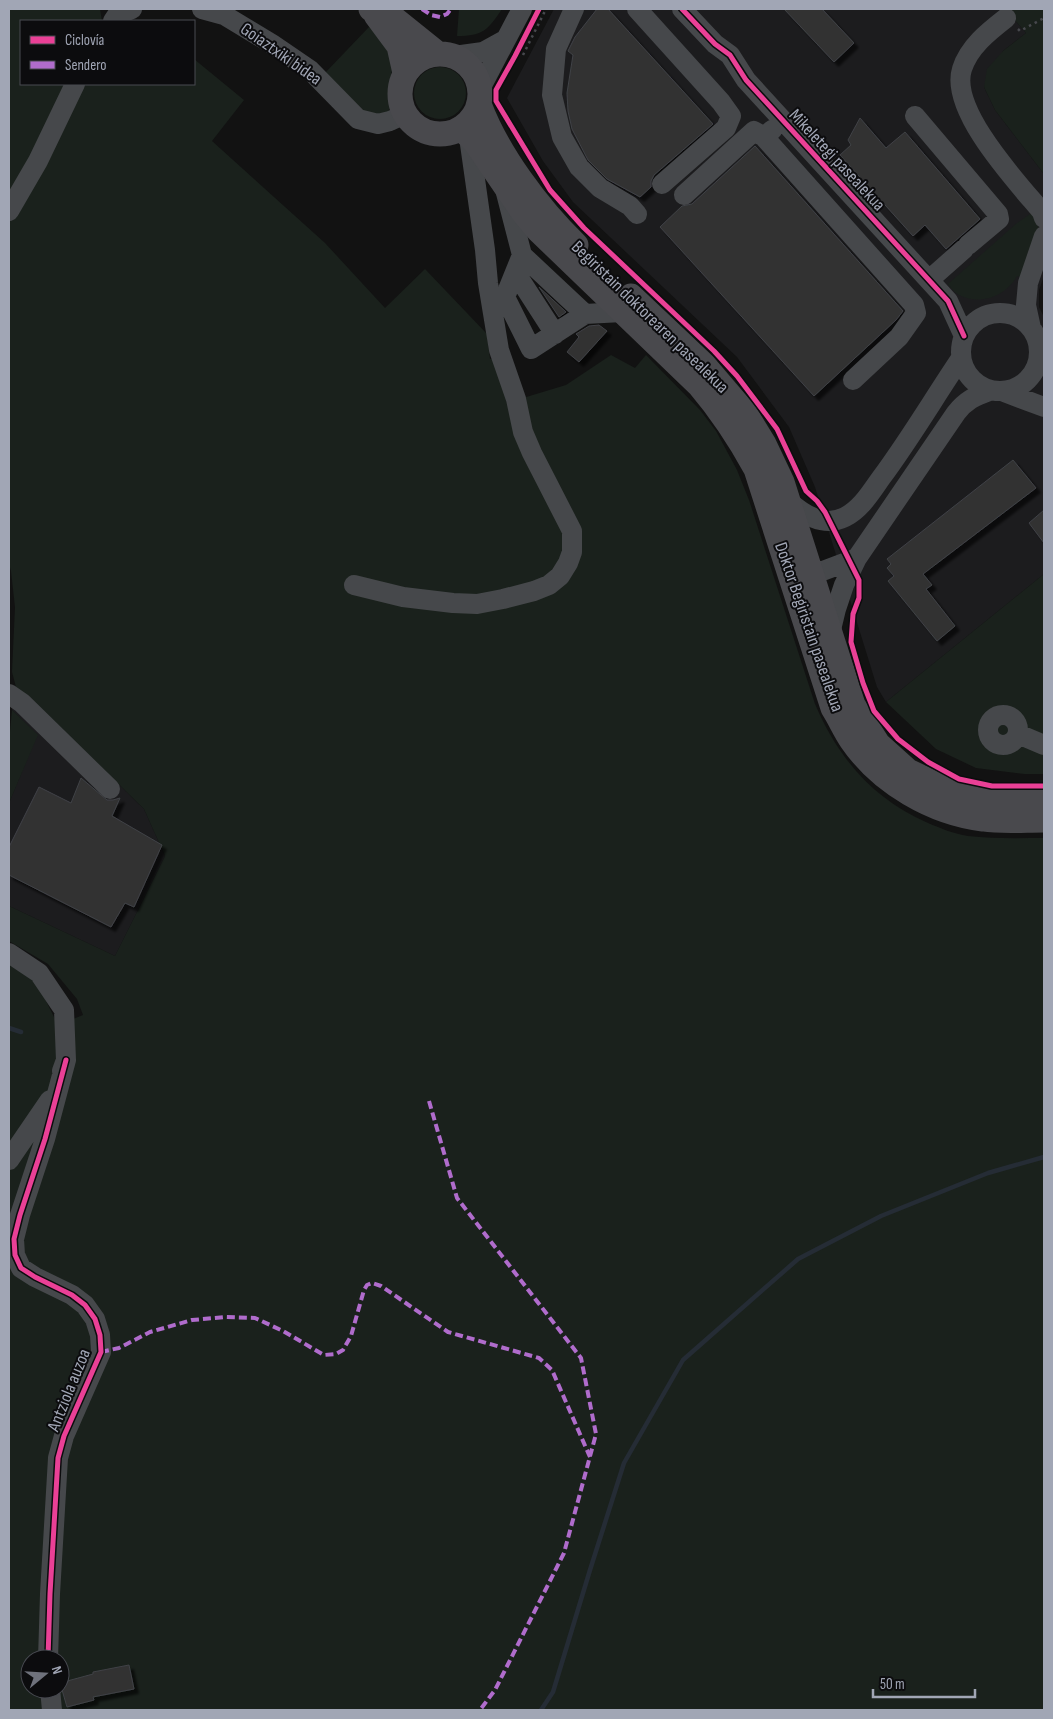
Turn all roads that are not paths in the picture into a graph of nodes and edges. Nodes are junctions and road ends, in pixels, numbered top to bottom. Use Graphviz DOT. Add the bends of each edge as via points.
graph roads {
  1 [pos="132,9"];
  2 [pos="202,9"];
  3 [pos="371,9"];
  4 [pos="522,9"];
  5 [pos="574,9"];
  6 [pos="638,9"];
  7 [pos="682,9"];
  8 [pos="1006,18"];
  9 [pos="114,20"];
  10 [pos="515,49"];
  11 [pos="446,55"];
  12 [pos="405,73"];
  13 [pos="744,77"];
  14 [pos="75,85"];
  15 [pos="479,96"];
  16 [pos="722,102"];
  17 [pos="405,114"];
  18 [pos="914,116"];
  19 [pos="784,121"];
  20 [pos="465,132"];
  21 [pos="764,137"];
  22 [pos="504,184"];
  23 [pos="662,184"];
  24 [pos="684,195"];
  25 [pos="9,211"];
  26 [pos="637,214"];
  27 [pos="1044,218"];
  28 [pos="1044,236"];
  29 [pos="519,264"];
  30 [pos="929,280"];
  31 [pos="1028,283"];
  32 [pos="948,301"];
  33 [pos="622,312"];
  34 [pos="585,314"];
  35 [pos="993,314"];
  36 [pos="555,334"];
  37 [pos="1037,334"];
  38 [pos="964,336"];
  39 [pos="961,358"];
  40 [pos="1039,364"];
  41 [pos="849,377"];
  42 [pos="997,391"];
  43 [pos="1044,406"];
  44 [pos="777,501"];
  45 [pos="857,558"];
  46 [pos="809,569"];
  47 [pos="354,585"];
  48 [pos="830,634"];
  49 [pos="9,694"];
  50 [pos="1018,734"];
  51 [pos="1044,745"];
  52 [pos="110,789"];
  53 [pos="1044,801"];
  54 [pos="1044,820"];
  55 [pos="9,953"];
  56 [pos="66,1060"];
  57 [pos="9,1160"];
  58 [pos="48,1649"];
  1 -- 9 [label="street" via="117,15"];
  2 -- 17 [label="street, Goiaztxiki bidea" via="224,15 310,70 358,119 378,124"];
  3 -- 11 [label="main road" via="392,17"];
  3 -- 12 [label="main road" via="399,46"];
  4 -- 10 [label="street"];
  5 -- 26 [label="street" via="556,49 552,95 562,137 579,167 600,188 630,206"];
  6 -- 16 [label="street"];
  7 -- 13 [label="street, Mikeletegi pasealekua" via="714,44 730,55"];
  8 -- 27 [label="street" via="984,35 969,54 961,70 960,86 965,106 978,128"];
  10 -- 11 [label="street"];
  10 -- 15 [label="street" via="496,60"];
  11 -- 12 [label="main road" via="423,57"];
  11 -- 15 [label="main road" via="472,69 477,78"];
  12 -- 17 [label="main road" via="400,96"];
  13 -- 16 [label="street"];
  13 -- 19 [label="street, Mikeletegi pasealekua"];
  14 -- 25 [label="street" via="38,161"];
  15 -- 20 [label="main road"];
  15 -- 44 [label="main road, Begiristain doktorearen pasealekua" via="495,140 543,210 704,365 745,413 782,482"];
  16 -- 23 [label="street" via="730,116 726,128"];
  17 -- 20 [label="main road" via="416,127 427,132"];
  18 -- 30 [label="street" via="999,218"];
  19 -- 21 [label="street"];
  19 -- 30 [label="street, Mikeletegi pasealekua"];
  20 -- 22 [label="main road, Doktor Begiristain pasealekua"];
  20 -- 47 [label="street" via="499,350 532,453 572,531 572,552 560,576 549,585 476,604 403,597"];
  21 -- 24 [label="street" via="754,131"];
  21 -- 41 [label="street" via="914,305 916,312 900,337"];
  22 -- 29 [label="street"];
  22 -- 33 [label="main road, Doktor Begiristain pasealekua" via="538,230"];
  28 -- 31 [label="street"];
  29 -- 34 [label="street"];
  29 -- 36 [label="street"];
  29 -- 36 [label="street" via="506,297 531,349"];
  30 -- 32 [label="street, Mikeletegi pasealekua"];
  31 -- 35 [label="street"];
  31 -- 37 [label="street" via="1026,305"];
  32 -- 35 [label="street, Mikeletegi pasealekua"];
  32 -- 38 [label="street, Mikeletegi pasealekua"];
  33 -- 34 [label="street"];
  33 -- 44 [label="main road, Doktor Begiristain pasealekua" via="698,384 720,410"];
  34 -- 36 [label="street"];
  35 -- 37 [label="street" via="1012,314"];
  35 -- 38 [label="street" via="973,323"];
  37 -- 40 [label="street"];
  38 -- 39 [label="street"];
  39 -- 42 [label="street" via="970,379 979,386"];
  39 -- 44 [label="street" via="892,464 854,511 833,521 823,521"];
  40 -- 42 [label="street" via="1025,384"];
  40 -- 43 [label="street" via="1037,390"];
  42 -- 43 [label="street"];
  42 -- 45 [label="street" via="974,396 963,404"];
  44 -- 46 [label="main road, Begiristain doktorearen pasealekua"];
  44 -- 54 [label="main road, Doktor Begiristain pasealekua" via="833,708 852,742 877,769 903,789 945,810 983,819"];
  45 -- 46 [label="street, Doktor Begiristain pasealekua" via="820,572"];
  45 -- 48 [label="street" via="844,585"];
  46 -- 48 [label="main road, Doktor Begiristain pasealekua"];
  48 -- 53 [label="main road, Doktor Begiristain pasealekua" via="853,705 878,744 908,771 950,791 988,801"];
  49 -- 52 [label="street"];
  50 -- 51 [label="street"];
  55 -- 56 [label="street" via="40,973 64,1010"];
  56 -- 57 [label="street" via="52,1097"];
  56 -- 58 [label="street, Antziola auzoa" via="14,1239 15,1255 21,1268 85,1305 95,1319 100,1335 101,1352 64,1436 58,1458"];
}
